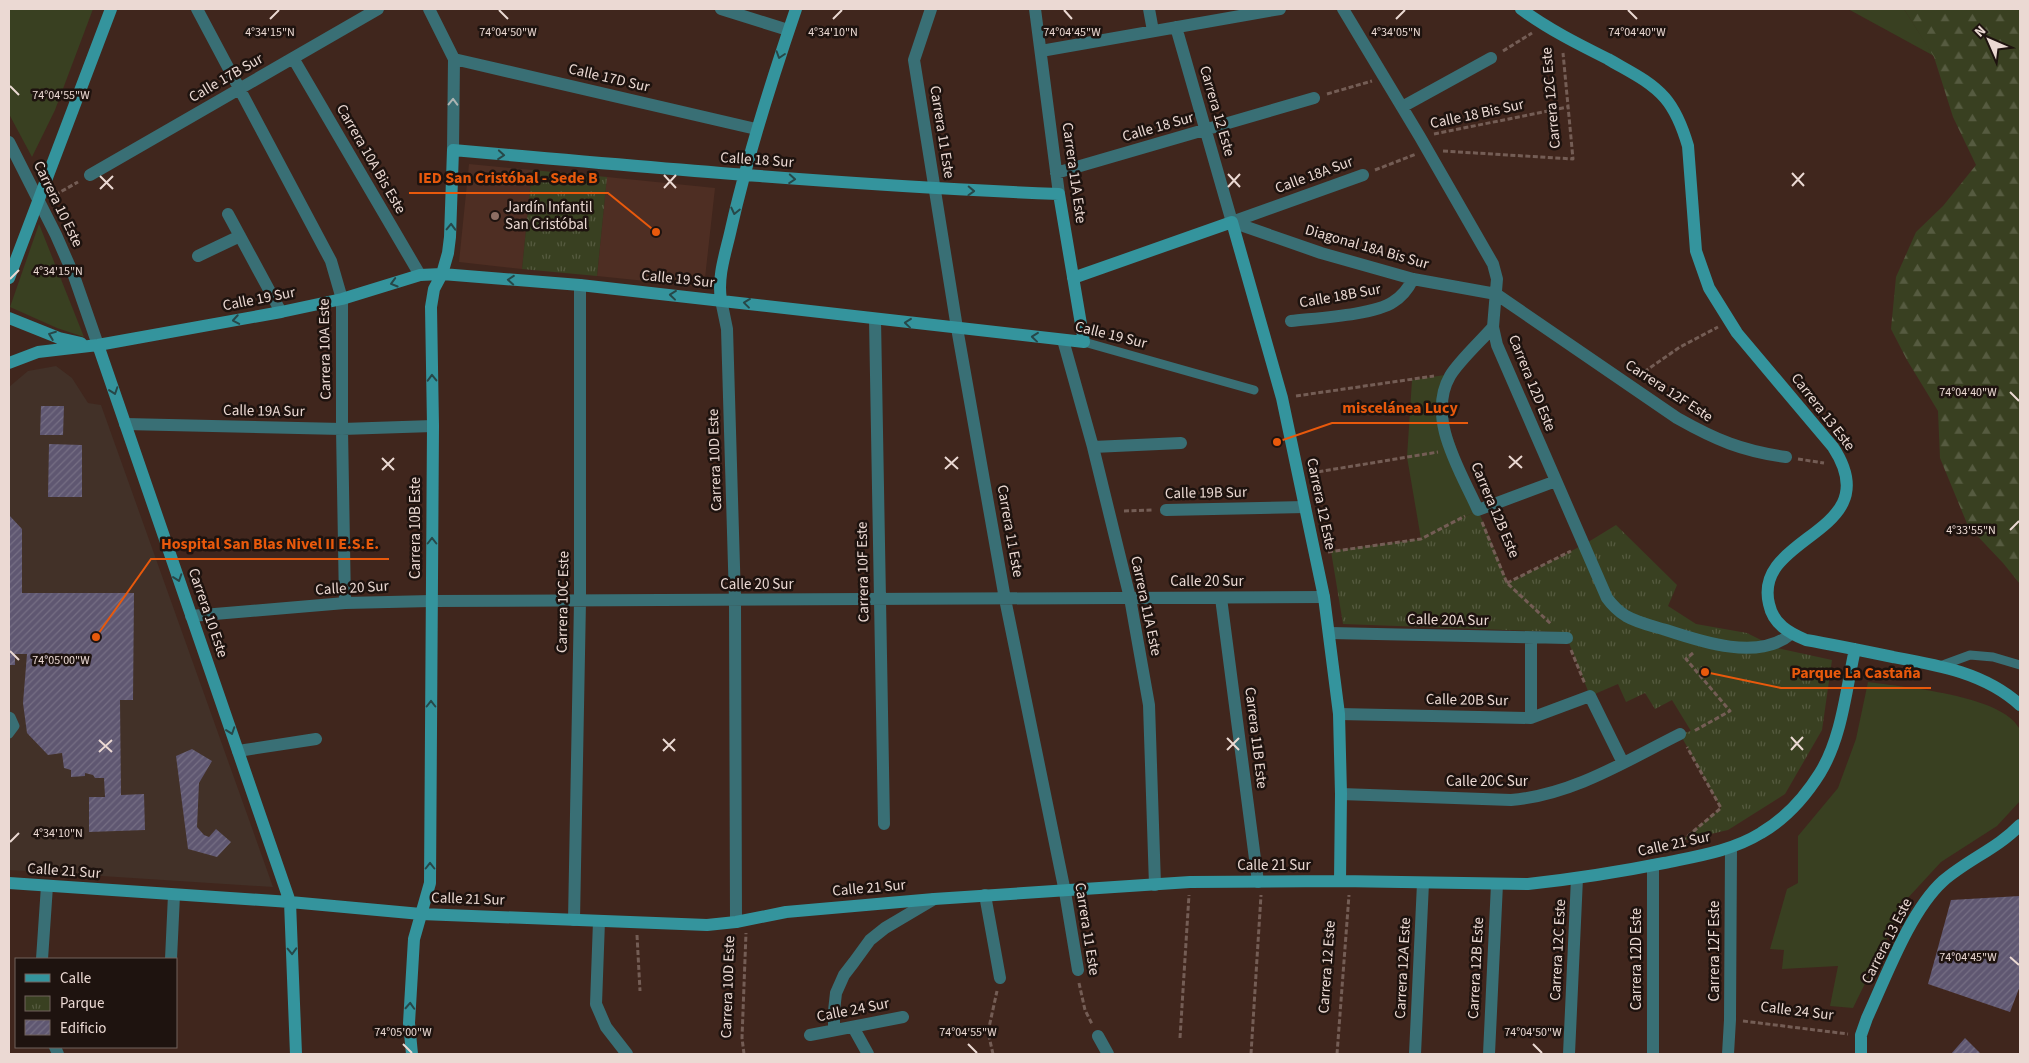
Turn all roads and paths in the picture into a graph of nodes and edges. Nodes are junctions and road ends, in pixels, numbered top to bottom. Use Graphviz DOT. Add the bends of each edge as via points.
graph roads {
  1 [pos="111,9"];
  2 [pos="197,9"];
  3 [pos="378,9"];
  4 [pos="429,9"];
  5 [pos="721,9"];
  6 [pos="796,9"];
  7 [pos="931,9"];
  8 [pos="1036,9"];
  9 [pos="1148,9"];
  10 [pos="1280,9"];
  11 [pos="1343,9"];
  12 [pos="1521,9"];
  13 [pos="1545,25"];
  14 [pos="1176,27"];
  15 [pos="788,30"];
  16 [pos="1152,31"];
  17 [pos="1562,35"];
  18 [pos="1041,51"];
  19 [pos="293,58"];
  20 [pos="1492,58"];
  21 [pos="454,59"];
  22 [pos="1384,78"];
  23 [pos="239,89"];
  24 [pos="1314,98"];
  25 [pos="1402,107"];
  26 [pos="1568,107"];
  27 [pos="756,129"];
  28 [pos="1206,130"];
  29 [pos="1420,137"];
  30 [pos="9,142"];
  31 [pos="453,150"];
  32 [pos="1427,150"];
  33 [pos="1573,159"];
  34 [pos="1056,173"];
  35 [pos="90,175"];
  36 [pos="743,175"];
  37 [pos="1363,175"];
  38 [pos="935,189"];
  39 [pos="1059,194"];
  40 [pos="53,196"];
  41 [pos="39,199"];
  42 [pos="228,214"];
  43 [pos="1232,222"];
  44 [pos="240,236"];
  45 [pos="198,256"];
  46 [pos="442,274"];
  47 [pos="420,276"];
  48 [pos="9,278"];
  49 [pos="1073,278"];
  50 [pos="1413,279"];
  51 [pos="580,284"];
  52 [pos="1496,294"];
  53 [pos="342,298"];
  54 [pos="721,300"];
  55 [pos="281,312"];
  56 [pos="9,318"];
  57 [pos="875,319"];
  58 [pos="1291,321"];
  59 [pos="1729,322"];
  60 [pos="1493,327"];
  61 [pos="957,328"];
  62 [pos="1063,340"];
  63 [pos="1084,342"];
  64 [pos="98,345"];
  65 [pos="9,363"];
  66 [pos="1451,374"];
  67 [pos="1628,384"];
  68 [pos="1254,390"];
  69 [pos="1282,398"];
  70 [pos="125,424"];
  71 [pos="433,426"];
  72 [pos="342,429"];
  73 [pos="1181,443"];
  74 [pos="1093,447"];
  75 [pos="1452,450"];
  76 [pos="1786,457"];
  77 [pos="1844,466"];
  78 [pos="1298,475"];
  79 [pos="1556,481"];
  80 [pos="1305,507"];
  81 [pos="1166,510"];
  82 [pos="1478,510"];
  83 [pos="1108,511"];
  84 [pos="1585,544"];
  85 [pos="1315,553"];
  86 [pos="1507,583"];
  87 [pos="1324,597"];
  88 [pos="1130,598"];
  89 [pos="1221,598"];
  90 [pos="1005,599"];
  91 [pos="735,600"];
  92 [pos="880,600"];
  93 [pos="431,601"];
  94 [pos="580,601"];
  95 [pos="345,603"];
  96 [pos="191,616"];
  97 [pos="1330,633"];
  98 [pos="1791,634"];
  99 [pos="1531,638"];
  100 [pos="1566,638"];
  101 [pos="1705,643"];
  102 [pos="1855,649"];
  103 [pos="2020,665"];
  104 [pos="1940,666"];
  105 [pos="1590,696"];
  106 [pos="2020,704"];
  107 [pos="1339,714"];
  108 [pos="9,716"];
  109 [pos="1532,718"];
  110 [pos="9,734"];
  111 [pos="1680,734"];
  112 [pos="316,739"];
  113 [pos="238,751"];
  114 [pos="1623,763"];
  115 [pos="1341,794"];
  116 [pos="884,824"];
  117 [pos="2020,824"];
  118 [pos="1674,847"];
  119 [pos="1731,848"];
  120 [pos="1653,865"];
  121 [pos="1578,878"];
  122 [pos="1345,881"];
  123 [pos="1190,882"];
  124 [pos="1260,882"];
  125 [pos="9,883"];
  126 [pos="1423,883"];
  127 [pos="1497,884"];
  128 [pos="1155,885"];
  129 [pos="47,886"];
  130 [pos="1065,892"];
  131 [pos="174,895"];
  132 [pos="985,895"];
  133 [pos="934,899"];
  134 [pos="290,902"];
  135 [pos="420,914"];
  136 [pos="574,920"];
  137 [pos="599,921"];
  138 [pos="741,921"];
  139 [pos="636,922"];
  140 [pos="42,958"];
  141 [pos="171,958"];
  142 [pos="1078,970"];
  143 [pos="1000,978"];
  144 [pos="640,991"];
  145 [pos="903,1017"];
  146 [pos="1730,1020"];
  147 [pos="853,1027"];
  148 [pos="834,1030"];
  149 [pos="810,1035"];
  150 [pos="1861,1035"];
  151 [pos="1098,1036"];
  152 [pos="1180,1038"];
  153 [pos="296,1054"];
  154 [pos="412,1054"];
  155 [pos="627,1054"];
  156 [pos="744,1054"];
  157 [pos="868,1054"];
  158 [pos="993,1054"];
  159 [pos="1108,1054"];
  160 [pos="1251,1054"];
  161 [pos="1337,1054"];
  162 [pos="1415,1054"];
  163 [pos="1489,1054"];
  164 [pos="1569,1054"];
  165 [pos="1653,1054"];
  166 [pos="1728,1054"];
  167 [pos="1861,1054"];
  1 -- 41 [label="street"];
  2 -- 23 [label="street, Carrera 10A Este"];
  3 -- 19 [label="street, Calle 17B Sur"];
  4 -- 21 [label="street, Carrera 10B Este"];
  5 -- 15 [label="street"];
  6 -- 15 [label="street, Carrera 10D Este"];
  7 -- 38 [label="street, Carrera 11 Este" via="914,60"];
  8 -- 18 [label="street, Carrera 11A Este"];
  9 -- 16 [label="street"];
  10 -- 14 [label="street"];
  11 -- 22 [label="street, Carrera 12D Este"];
  12 -- 13 [label="street"];
  13 -- 17 [label="street, Carrera 13 Este"];
  13 -- 20 [label="path"];
  14 -- 16 [label="street"];
  14 -- 28 [label="street, Carrera 12 Este"];
  15 -- 27 [label="street, Carrera 10D Este, one-way"];
  16 -- 18 [label="street"];
  17 -- 26 [label="path, Carrera 12C Este"];
  17 -- 59 [label="street, Carrera 13 Este" via="1646,81 1673,110 1688,146 1696,251 1709,288"];
  18 -- 34 [label="street, Carrera 11A Este"];
  19 -- 23 [label="street, Calle 17B Sur"];
  19 -- 47 [label="street, Carrera 10A Bis Este"];
  20 -- 25 [label="street"];
  21 -- 27 [label="street, Calle 17D Sur"];
  31 -- 21 [label="street, Carrera 10B Este, one-way"];
  22 -- 24 [label="path"];
  22 -- 25 [label="street, Carrera 12D Este"];
  23 -- 35 [label="street, Calle 17B Sur"];
  23 -- 53 [label="street, Carrera 10A Este" via="331,261"];
  24 -- 28 [label="street, Calle 18 Sur"];
  25 -- 29 [label="street, Carrera 12D Este"];
  26 -- 29 [label="path, Calle 18 Bis Sur"];
  26 -- 33 [label="path, Carrera 12C Este"];
  27 -- 36 [label="street, Carrera 10D Este"];
  28 -- 34 [label="street, Calle 18 Sur"];
  28 -- 43 [label="street, Carrera 12 Este"];
  29 -- 32 [label="street, Carrera 12D Este"];
  30 -- 41 [label="street, Carrera 10 Este"];
  31 -- 36 [label="street, Calle 18 Sur, one-way"];
  46 -- 31 [label="street, Carrera 10B Este, one-way" via="450,237"];
  32 -- 33 [label="path, Calle 18A Sur"];
  32 -- 37 [label="path, Calle 18A Sur"];
  32 -- 52 [label="street, Carrera 12D Este" via="1492,264 1497,279"];
  34 -- 39 [label="street, Carrera 11A Este"];
  35 -- 40 [label="path"];
  36 -- 38 [label="street, Calle 18 Sur, one-way"];
  36 -- 54 [label="street, Carrera 10D Este, one-way" via="719,280"];
  37 -- 43 [label="street, Calle 18A Sur"];
  38 -- 39 [label="street, Calle 18 Sur, one-way"];
  38 -- 61 [label="street, Carrera 11 Este"];
  39 -- 49 [label="street, Carrera 11A Este"];
  41 -- 48 [label="street"];
  41 -- 64 [label="street, Carrera 10 Este" via="74,276"];
  42 -- 44 [label="street"];
  43 -- 49 [label="street, Calle 18A Sur"];
  43 -- 50 [label="street, Diagonal 18A Bis Sur" via="1321,253"];
  43 -- 69 [label="street, Carrera 12 Este"];
  44 -- 45 [label="street"];
  44 -- 55 [label="street"];
  46 -- 47 [label="street, Calle 19 Sur"];
  51 -- 46 [label="street, Calle 19 Sur, one-way"];
  71 -- 46 [label="street, Carrera 10B Este, one-way" via="431,307 434,289"];
  47 -- 53 [label="street, Calle 19 Sur, one-way"];
  49 -- 63 [label="street, Carrera 11A Este"];
  50 -- 52 [label="street, Diagonal 18A Bis Sur"];
  50 -- 58 [label="street, Calle 18B Sur" via="1400,298 1379,308"];
  54 -- 51 [label="street, Calle 19 Sur, one-way"];
  51 -- 94 [label="street, Carrera 10C Este"];
  52 -- 60 [label="street, Carrera 12D Este"];
  52 -- 67 [label="street, Carrera 12F Este"];
  53 -- 55 [label="street, Calle 19 Sur"];
  53 -- 72 [label="street, Carrera 10A Este"];
  57 -- 54 [label="street, Calle 19 Sur, one-way"];
  54 -- 91 [label="street, Carrera 10D Este" via="727,329"];
  55 -- 64 [label="street, Calle 19 Sur, one-way"];
  64 -- 56 [label="street, Calle 19 Sur, one-way" via="59,338"];
  61 -- 57 [label="street, Calle 19 Sur, one-way"];
  57 -- 92 [label="street, Carrera 10F Este"];
  59 -- 67 [label="path" via="1680,347"];
  59 -- 77 [label="street, Carrera 13 Este" via="1833,447"];
  60 -- 66 [label="street, Carrera 12B Este"];
  60 -- 79 [label="street, Carrera 12D Este" via="1497,345"];
  62 -- 61 [label="street, Calle 19 Sur, one-way"];
  61 -- 90 [label="street, Carrera 11 Este"];
  62 -- 63 [label="street, Calle 19 Sur"];
  62 -- 74 [label="street, Carrera 11A Este"];
  63 -- 68 [label="lane, Calle 19 Sur"];
  64 -- 65 [label="street, Calle 19 Sur" via="38,352"];
  64 -- 70 [label="street, Carrera 10 Este, one-way"];
  66 -- 69 [label="path"];
  66 -- 75 [label="street, Carrera 12B Este" via="1443,394 1441,414"];
  67 -- 76 [label="street, Carrera 12F Este" via="1677,418 1734,447"];
  69 -- 78 [label="street, Carrera 12 Este"];
  70 -- 72 [label="street, Calle 19A Sur"];
  70 -- 96 [label="street, Carrera 10 Este, one-way"];
  71 -- 72 [label="street, Calle 19A Sur"];
  93 -- 71 [label="street, Carrera 10B Este, one-way"];
  72 -- 95 [label="street, Carrera 10A Este"];
  73 -- 74 [label="street"];
  74 -- 83 [label="street, Carrera 11A Este"];
  75 -- 78 [label="path"];
  75 -- 82 [label="street, Carrera 12B Este"];
  76 -- 77 [label="path"];
  77 -- 98 [label="street, Carrera 13 Este" via="1845,496 1836,514 1829,523 1787,553 1768,583 1770,611"];
  78 -- 80 [label="street, Carrera 12 Este"];
  79 -- 82 [label="street"];
  79 -- 84 [label="street, Carrera 12D Este"];
  80 -- 81 [label="street, Calle 19B Sur"];
  80 -- 85 [label="street, Carrera 12 Este"];
  81 -- 83 [label="path, Calle 19B Sur"];
  82 -- 85 [label="path" via="1421,539"];
  82 -- 86 [label="path, Carrera 12B Este"];
  83 -- 88 [label="street, Carrera 11A Este"];
  84 -- 86 [label="path"];
  84 -- 101 [label="street, Carrera 12D Este" via="1602,589 1620,612 1636,621"];
  85 -- 87 [label="street, Carrera 12 Este"];
  86 -- 100 [label="path, Carrera 12B Este"];
  87 -- 89 [label="street, Calle 20 Sur"];
  87 -- 97 [label="street, Carrera 12 Este"];
  88 -- 89 [label="street, Calle 20 Sur"];
  88 -- 90 [label="street, Calle 20 Sur"];
  88 -- 128 [label="street, Carrera 11A Este" via="1149,705"];
  89 -- 124 [label="street, Carrera 11B Este"];
  90 -- 92 [label="street, Calle 20 Sur"];
  90 -- 130 [label="street, Carrera 11 Este"];
  91 -- 92 [label="street, Calle 20 Sur"];
  91 -- 94 [label="street, Calle 20 Sur"];
  91 -- 138 [label="street, Carrera 10D Este"];
  92 -- 116 [label="street, Carrera 10F Este"];
  93 -- 94 [label="street, Calle 20 Sur"];
  93 -- 95 [label="street, Calle 20 Sur"];
  135 -- 93 [label="street, Carrera 10B Este, one-way" via="430,883"];
  94 -- 136 [label="street, Carrera 10C Este"];
  95 -- 96 [label="street, Calle 20 Sur"];
  96 -- 113 [label="street, Carrera 10 Este, one-way"];
  97 -- 99 [label="street, Calle 20A Sur"];
  97 -- 107 [label="street, Carrera 12 Este"];
  98 -- 101 [label="street, Carrera 12D Este" via="1784,641 1752,647"];
  98 -- 102 [label="street, Carrera 13 Este"];
  99 -- 100 [label="street, Calle 20A Sur"];
  99 -- 109 [label="street"];
  100 -- 105 [label="path, Carrera 12B Este"];
  101 -- 111 [label="path" via="1686,659 1730,711 1692,732"];
  102 -- 104 [label="street, Carrera 13 Este"];
  102 -- 119 [label="street, Calle 21 Sur" via="1834,739 1820,773 1776,823"];
  103 -- 104 [label="lane" via="1993,657 1970,655"];
  104 -- 106 [label="street, Carrera 13 Este" via="1987,682"];
  105 -- 109 [label="street, Calle 20B Sur"];
  105 -- 114 [label="street"];
  107 -- 109 [label="street, Calle 20B Sur"];
  107 -- 115 [label="street, Carrera 12 Este"];
  108 -- 110 [label="lane" via="15,726"];
  111 -- 114 [label="street, Calle 20C Sur"];
  111 -- 118 [label="path" via="1721,808"];
  112 -- 113 [label="street"];
  113 -- 134 [label="street, Carrera 10 Este"];
  114 -- 115 [label="street, Calle 20C Sur" via="1569,788 1525,799"];
  115 -- 122 [label="street, Carrera 12 Este"];
  117 -- 150 [label="street, Carrera 13 Este" via="1963,865 1931,894 1913,922"];
  119 -- 120 [label="street, Calle 21 Sur"];
  119 -- 146 [label="street, Carrera 12F Este"];
  120 -- 121 [label="street, Calle 21 Sur"];
  120 -- 165 [label="street, Carrera 12D Este"];
  121 -- 127 [label="street, Calle 21 Sur"];
  121 -- 164 [label="street, Carrera 12C Este"];
  122 -- 124 [label="street, Calle 21 Sur"];
  122 -- 126 [label="street, Calle 21 Sur"];
  122 -- 161 [label="path, Carrera 12 Este"];
  123 -- 124 [label="street, Calle 21 Sur"];
  123 -- 128 [label="street, Calle 21 Sur"];
  123 -- 152 [label="path"];
  124 -- 160 [label="path"];
  125 -- 129 [label="street, Calle 21 Sur"];
  126 -- 127 [label="street, Calle 21 Sur"];
  126 -- 162 [label="street, Carrera 12A Este"];
  127 -- 163 [label="street, Carrera 12B Este"];
  128 -- 130 [label="street, Calle 21 Sur"];
  129 -- 131 [label="street, Calle 21 Sur"];
  129 -- 140 [label="street"];
  130 -- 132 [label="street, Calle 21 Sur"];
  130 -- 142 [label="street, Carrera 11 Este"];
  131 -- 134 [label="street, Calle 21 Sur"];
  131 -- 141 [label="street"];
  132 -- 133 [label="street, Calle 21 Sur"];
  132 -- 143 [label="street"];
  133 -- 138 [label="street, Calle 21 Sur" via="786,912"];
  133 -- 148 [label="street" via="884,928 870,940 844,975 836,993"];
  134 -- 135 [label="street, Calle 21 Sur"];
  134 -- 153 [label="street, Carrera 10 Este, one-way"];
  135 -- 136 [label="street, Calle 21 Sur"];
  154 -- 135 [label="street, Carrera 10B Este, one-way" via="409,1023 414,939"];
  136 -- 137 [label="street, Calle 21 Sur"];
  137 -- 139 [label="street, Calle 21 Sur"];
  137 -- 155 [label="street" via="596,1004 606,1027"];
  138 -- 139 [label="street, Calle 21 Sur" via="706,925"];
  138 -- 156 [label="path, Carrera 10D Este"];
  139 -- 144 [label="path"];
  142 -- 151 [label="path, Carrera 11 Este" via="1085,1010"];
  143 -- 158 [label="path" via="988,1032"];
  145 -- 147 [label="street, Calle 24 Sur"];
  146 -- 150 [label="path, Calle 24 Sur"];
  146 -- 166 [label="street, Carrera 12F Este"];
  147 -- 148 [label="street, Calle 24 Sur"];
  147 -- 157 [label="street"];
  148 -- 149 [label="street, Calle 24 Sur"];
  150 -- 167 [label="street, Carrera 13 Este"];
  151 -- 159 [label="street"];
}
